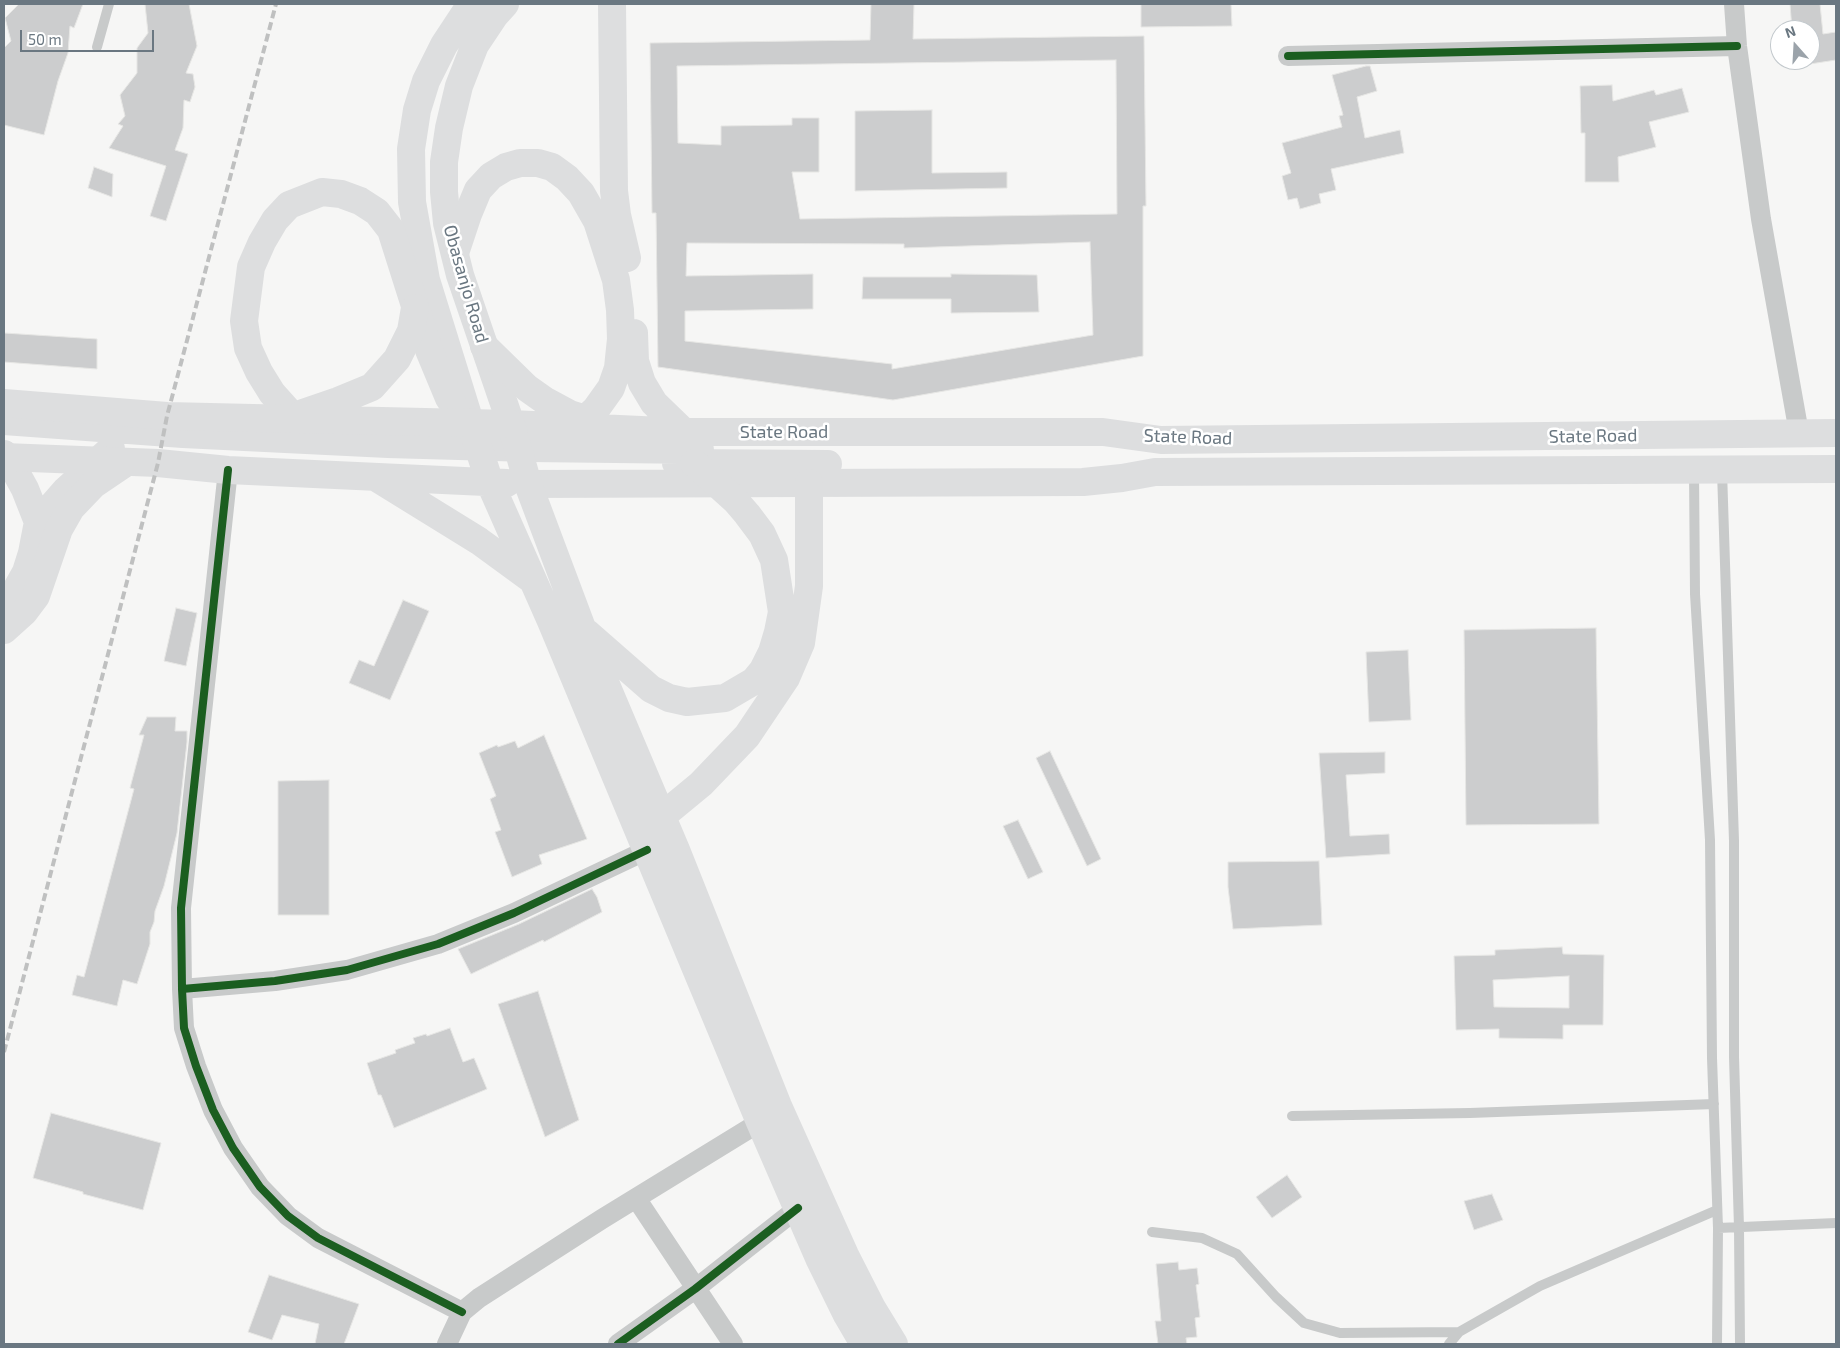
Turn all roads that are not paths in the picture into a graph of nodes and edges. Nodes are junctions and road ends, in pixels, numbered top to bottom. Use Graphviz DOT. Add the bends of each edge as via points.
graph roads {
  1 [pos="109,4"];
  2 [pos="470,4"];
  3 [pos="505,4"];
  4 [pos="612,4"];
  5 [pos="1734,4"];
  6 [pos="1737,46"];
  7 [pos="98,47"];
  8 [pos="1288,56"];
  9 [pos="455,254"];
  10 [pos="415,308"];
  11 [pos="484,346"];
  12 [pos="4,403"];
  13 [pos="283,419"];
  14 [pos="4,421"];
  15 [pos="470,422"];
  16 [pos="511,424"];
  17 [pos="615,428"];
  18 [pos="684,432"];
  19 [pos="1799,433"];
  20 [pos="1836,433"];
  21 [pos="4,437"];
  22 [pos="315,440"];
  23 [pos="1161,440"];
  24 [pos="553,448"];
  25 [pos="121,453"];
  26 [pos="4,456"];
  27 [pos="886,457"];
  28 [pos="694,463"];
  29 [pos="228,470"];
  30 [pos="1694,470"];
  31 [pos="1722,470"];
  32 [pos="1836,470"];
  33 [pos="1155,472"];
  34 [pos="376,477"];
  35 [pos="490,483"];
  36 [pos="809,483"];
  37 [pos="528,484"];
  38 [pos="38,522"];
  39 [pos="531,579"];
  40 [pos="4,604"];
  41 [pos="582,628"];
  42 [pos="4,630"];
  43 [pos="661,817"];
  44 [pos="647,850"];
  45 [pos="182,989"];
  46 [pos="1714,1104"];
  47 [pos="1292,1116"];
  48 [pos="760,1122"];
  49 [pos="636,1198"];
  50 [pos="798,1208"];
  51 [pos="1717,1210"];
  52 [pos="1836,1223"];
  53 [pos="1718,1228"];
  54 [pos="1739,1228"];
  55 [pos="1152,1232"];
  56 [pos="695,1289"];
  57 [pos="462,1312"];
  58 [pos="1459,1332"];
  59 [pos="447,1344"];
  60 [pos="618,1344"];
  61 [pos="733,1344"];
  62 [pos="864,1344"];
  63 [pos="894,1344"];
  64 [pos="1449,1344"];
  65 [pos="1717,1344"];
  66 [pos="1740,1344"];
  1 -- 7 [label="lane"];
  2 -- 15 [label="main road, Obasanjo Road" via="426,81 417,110 411,150 412,202 426,280"];
  3 -- 9 [label="main road, Obasanjo Road" via="475,45 459,86 449,128 444,192"];
  4 -- 18 [label="main road" via="614,191 633,292 635,361 642,383 654,403"];
  5 -- 6 [label="street"];
  6 -- 8 [label="street"];
  6 -- 19 [label="street" via="1761,219"];
  9 -- 11 [label="main road, Obasanjo Road"];
  9 -- 24 [label="main road" via="478,190 491,176 520,163 552,167 567,178 581,193 597,221 616,280 621,339 618,368 611,388 596,409"];
  10 -- 13 [label="main road" via="411,331 396,359 372,386"];
  10 -- 15 [label="main road" via="428,350 449,398"];
  10 -- 22 [label="main road" via="391,230 377,212 360,201 322,192 289,205 275,220 251,267 244,321 248,348 272,394"];
  11 -- 16 [label="main road, Obasanjo Road"];
  11 -- 17 [label="main road" via="544,400 570,414"];
  12 -- 13 [label="main road, State Road" via="166,416"];
  13 -- 15 [label="main road, State Road"];
  14 -- 22 [label="main road"];
  15 -- 16 [label="main road, State Road"];
  15 -- 35 [label="main road, Obasanjo Road"];
  16 -- 17 [label="main road, State Road"];
  16 -- 37 [label="main road, Obasanjo Road"];
  17 -- 18 [label="main road, State Road"];
  18 -- 23 [label="main road, State Road" via="1103,432"];
  19 -- 20 [label="main road, State Road"];
  19 -- 23 [label="main road, State Road"];
  21 -- 25 [label="main road"];
  22 -- 24 [label="main road"];
  23 -- 27 [label="main road"];
  24 -- 27 [label="main road"];
  25 -- 26 [label="main road"];
  25 -- 28 [label="main road" via="542,466"];
  25 -- 29 [label="main road, State Road"];
  25 -- 38 [label="main road" via="66,490"];
  25 -- 42 [label="main road" via="71,508 59,529 36,596"];
  26 -- 38 [label="main road" via="25,489"];
  27 -- 28 [label="main road"];
  27 -- 33 [label="main road" via="959,465"];
  28 -- 41 [label="main road" via="735,500 762,534 774,560 782,612 772,652 763,670 754,681 725,698 687,702 669,698 651,689"];
  29 -- 34 [label="main road, State Road"];
  29 -- 45 [label="street" via="181,908"];
  30 -- 31 [label="main road, State Road"];
  30 -- 33 [label="main road, State Road"];
  30 -- 46 [label="lane" via="1695,594 1710,840"];
  31 -- 32 [label="main road, State Road"];
  31 -- 54 [label="lane" via="1734,841 1734,1057"];
  33 -- 36 [label="main road, State Road" via="1083,482"];
  34 -- 35 [label="main road, State Road"];
  34 -- 39 [label="main road" via="479,541"];
  35 -- 37 [label="main road, State Road"];
  35 -- 39 [label="main road, Obasanjo Road"];
  36 -- 37 [label="main road, State Road"];
  36 -- 43 [label="main road" via="809,586 801,643 786,678 747,736 701,784"];
  37 -- 41 [label="main road, Obasanjo Road"];
  38 -- 40 [label="main road" via="26,572 12,597"];
  39 -- 44 [label="main road, Obasanjo Road"];
  41 -- 43 [label="main road, Obasanjo Road"];
  43 -- 63 [label="main road, Obasanjo Road" via="782,1114 845,1255"];
  44 -- 45 [label="street" via="514,913 438,944 347,970 274,982"];
  44 -- 48 [label="main road, Obasanjo Road"];
  45 -- 57 [label="street" via="184,1028 196,1066 233,1148 260,1187 288,1216 318,1238"];
  46 -- 47 [label="lane" via="1470,1114"];
  46 -- 51 [label="lane"];
  48 -- 49 [label="street"];
  48 -- 50 [label="main road, Obasanjo Road"];
  49 -- 56 [label="street"];
  49 -- 57 [label="street"];
  50 -- 56 [label="street"];
  50 -- 62 [label="main road, Obasanjo Road"];
  51 -- 53 [label="lane"];
  51 -- 58 [label="lane" via="1540,1286"];
  52 -- 54 [label="lane"];
  53 -- 54 [label="lane"];
  53 -- 65 [label="lane"];
  54 -- 66 [label="lane"];
  55 -- 58 [label="lane" via="1202,1238 1236,1254 1304,1323 1340,1333"];
  56 -- 60 [label="street"];
  56 -- 61 [label="street"];
  57 -- 59 [label="street"];
  58 -- 64 [label="lane"];
}
